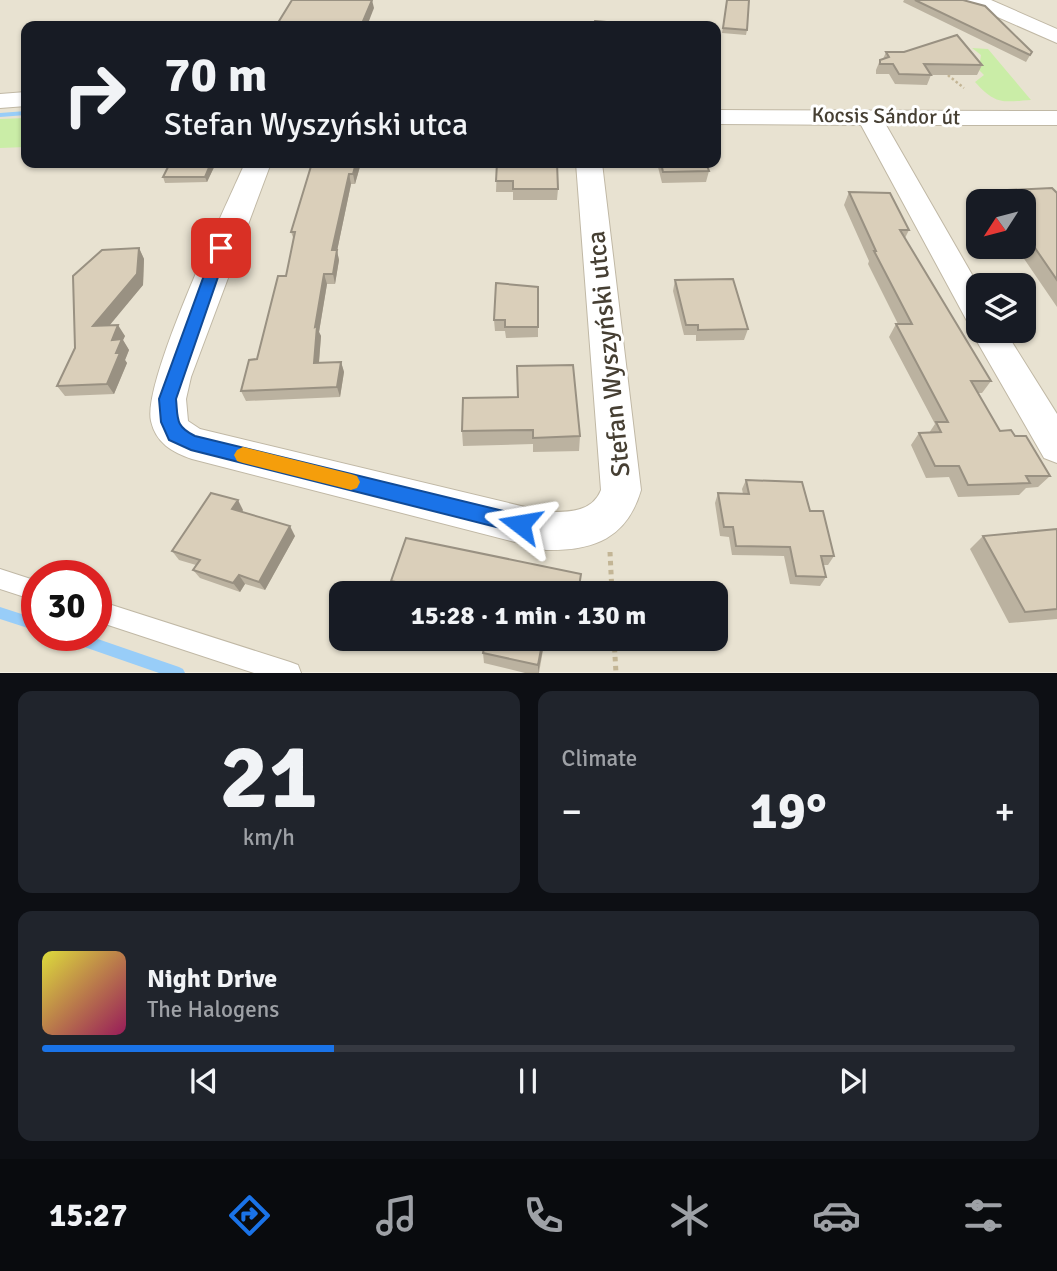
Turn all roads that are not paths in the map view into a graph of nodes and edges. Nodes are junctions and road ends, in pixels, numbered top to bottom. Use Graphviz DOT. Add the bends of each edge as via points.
graph roads {
  1 [pos="975,0"];
  2 [pos="1057,37"];
  3 [pos="21,99"];
  4 [pos="0,100"];
  5 [pos="721,117"];
  6 [pos="869,117"];
  7 [pos="1057,118"];
  8 [pos="256,168"];
  9 [pos="589,168"];
  10 [pos="966,291"];
  11 [pos="995,343"];
  12 [pos="1057,447"];
  13 [pos="0,579"];
  14 [pos="21,586"];
  15 [pos="112,615"];
  16 [pos="290,673"];
  1 -- 2 [label="street"];
  3 -- 4 [label="street"];
  5 -- 6 [label="street, Kocsis Sándor út"];
  6 -- 7 [label="street, Kocsis Sándor út"];
  6 -- 10 [label="street"];
  8 -- 9 [label="street, Stefan Wyszyński utca" via="215,264 168,399 169,422 176,435 191,443 546,531 570,533 608,517 618,505 621,490"];
  11 -- 12 [label="street"];
  13 -- 14 [label="lane"];
  15 -- 16 [label="lane"];
}
